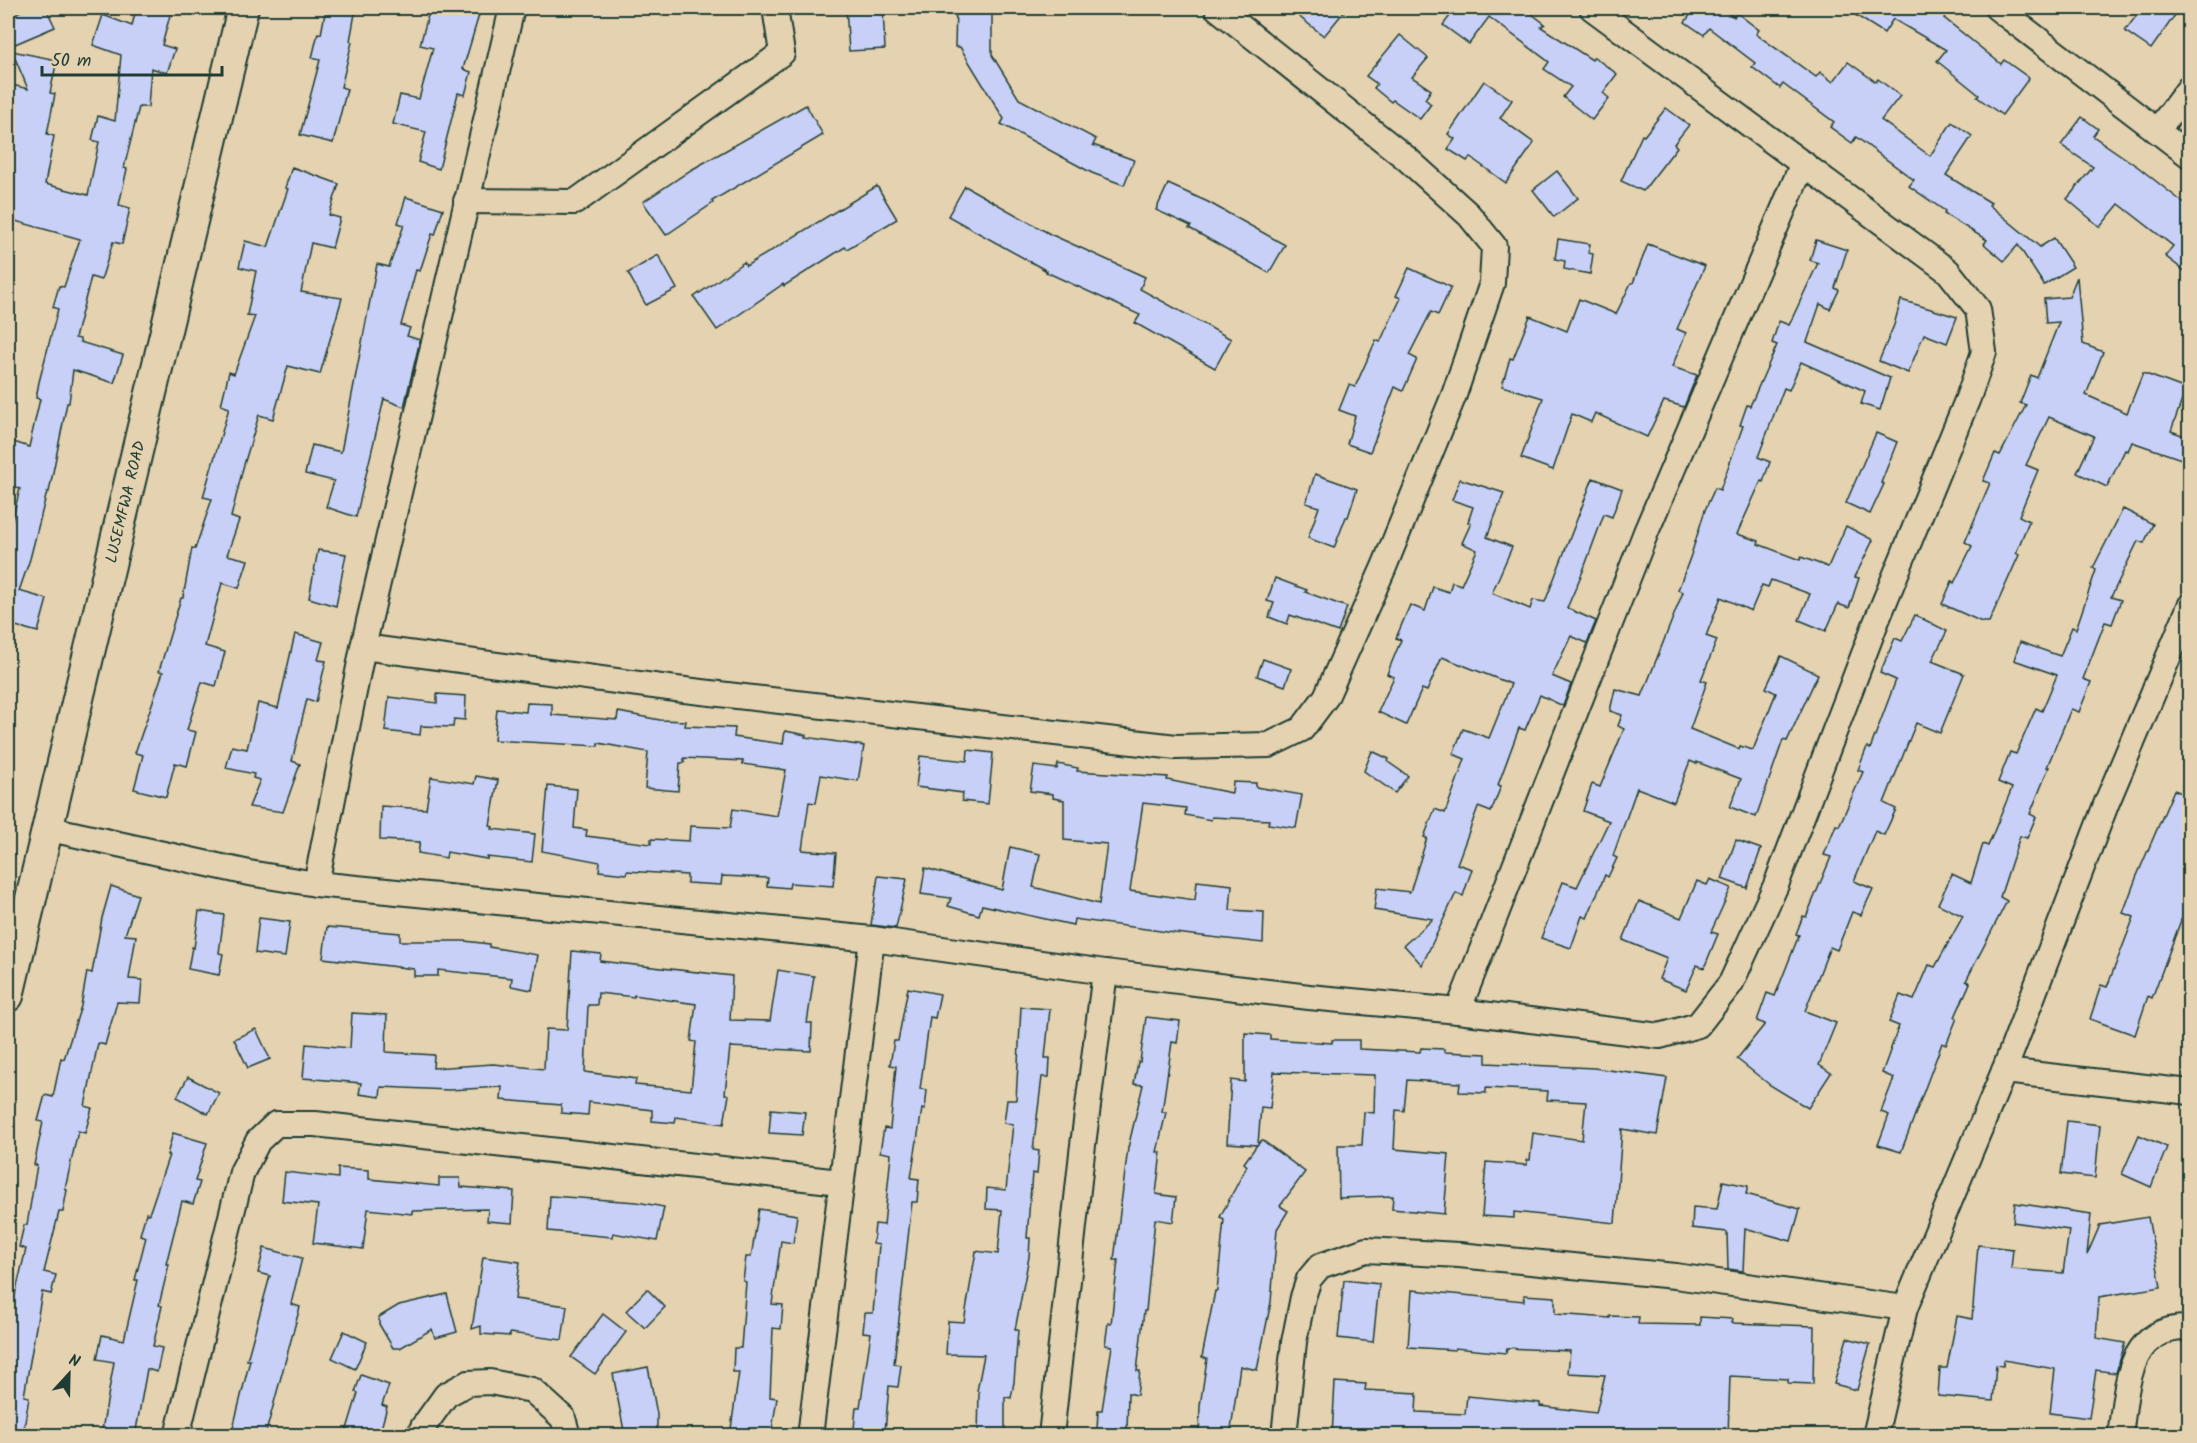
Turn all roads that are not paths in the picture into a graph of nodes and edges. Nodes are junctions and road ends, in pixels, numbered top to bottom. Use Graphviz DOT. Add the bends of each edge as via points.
graph roads {
  1 [pos="243,8"];
  2 [pos="512,8"];
  3 [pos="775,8"];
  4 [pos="1217,8"];
  5 [pos="1592,8"];
  6 [pos="1997,8"];
  7 [pos="2190,87"];
  8 [pos="2157,131"];
  9 [pos="2190,156"];
  10 [pos="1803,163"];
  11 [pos="466,201"];
  12 [pos="2190,606"];
  13 [pos="363,647"];
  14 [pos="46,828"];
  15 [pos="316,884"];
  16 [pos="872,939"];
  17 [pos="1105,972"];
  18 [pos="8,996"];
  19 [pos="1458,1011"];
  20 [pos="2004,1071"];
  21 [pos="2190,1092"];
  22 [pos="840,1182"];
  23 [pos="1905,1308"];
  24 [pos="2190,1328"];
  25 [pos="177,1436"];
  26 [pos="419,1436"];
  27 [pos="568,1436"];
  28 [pos="810,1436"];
  29 [pos="1051,1436"];
  30 [pos="1284,1436"];
  31 [pos="1875,1436"];
  32 [pos="2120,1436"];
  1 -- 14 [label="street, LUSEMFWA ROAD"];
  2 -- 11 [label="street"];
  3 -- 11 [label="street" via="782,53 575,202"];
  4 -- 13 [label="street" via="1406,158 1469,214 1494,246 1492,283 1454,395 1326,697 1302,729 1269,745 1176,747 676,689"];
  5 -- 10 [label="street"];
  6 -- 8 [label="street"];
  7 -- 8 [label="street"];
  8 -- 9 [label="street"];
  10 -- 19 [label="street" via="1646,532"];
  10 -- 19 [label="street" via="1948,271 1977,309 1984,352 1776,885 1731,983 1698,1025 1660,1036"];
  11 -- 13 [label="street"];
  12 -- 20 [label="street" via="2108,801"];
  13 -- 15 [label="street"];
  14 -- 15 [label="street"];
  14 -- 18 [label="street, LUSEMFWA ROAD"];
  15 -- 16 [label="street"];
  16 -- 17 [label="street"];
  16 -- 22 [label="street"];
  17 -- 19 [label="street" via="1310,998"];
  17 -- 29 [label="street"];
  20 -- 21 [label="street"];
  20 -- 23 [label="street"];
  22 -- 25 [label="street" via="315,1124 276,1124 258,1141 242,1172"];
  22 -- 28 [label="street"];
  23 -- 30 [label="street" via="1675,1276 1366,1250 1320,1266 1309,1279 1294,1342"];
  23 -- 31 [label="street"];
  24 -- 32 [label="street" via="2174,1328 2148,1340 2135,1356"];
  26 -- 27 [label="street" via="446,1395 468,1383 490,1382 532,1390 563,1418"];
}
